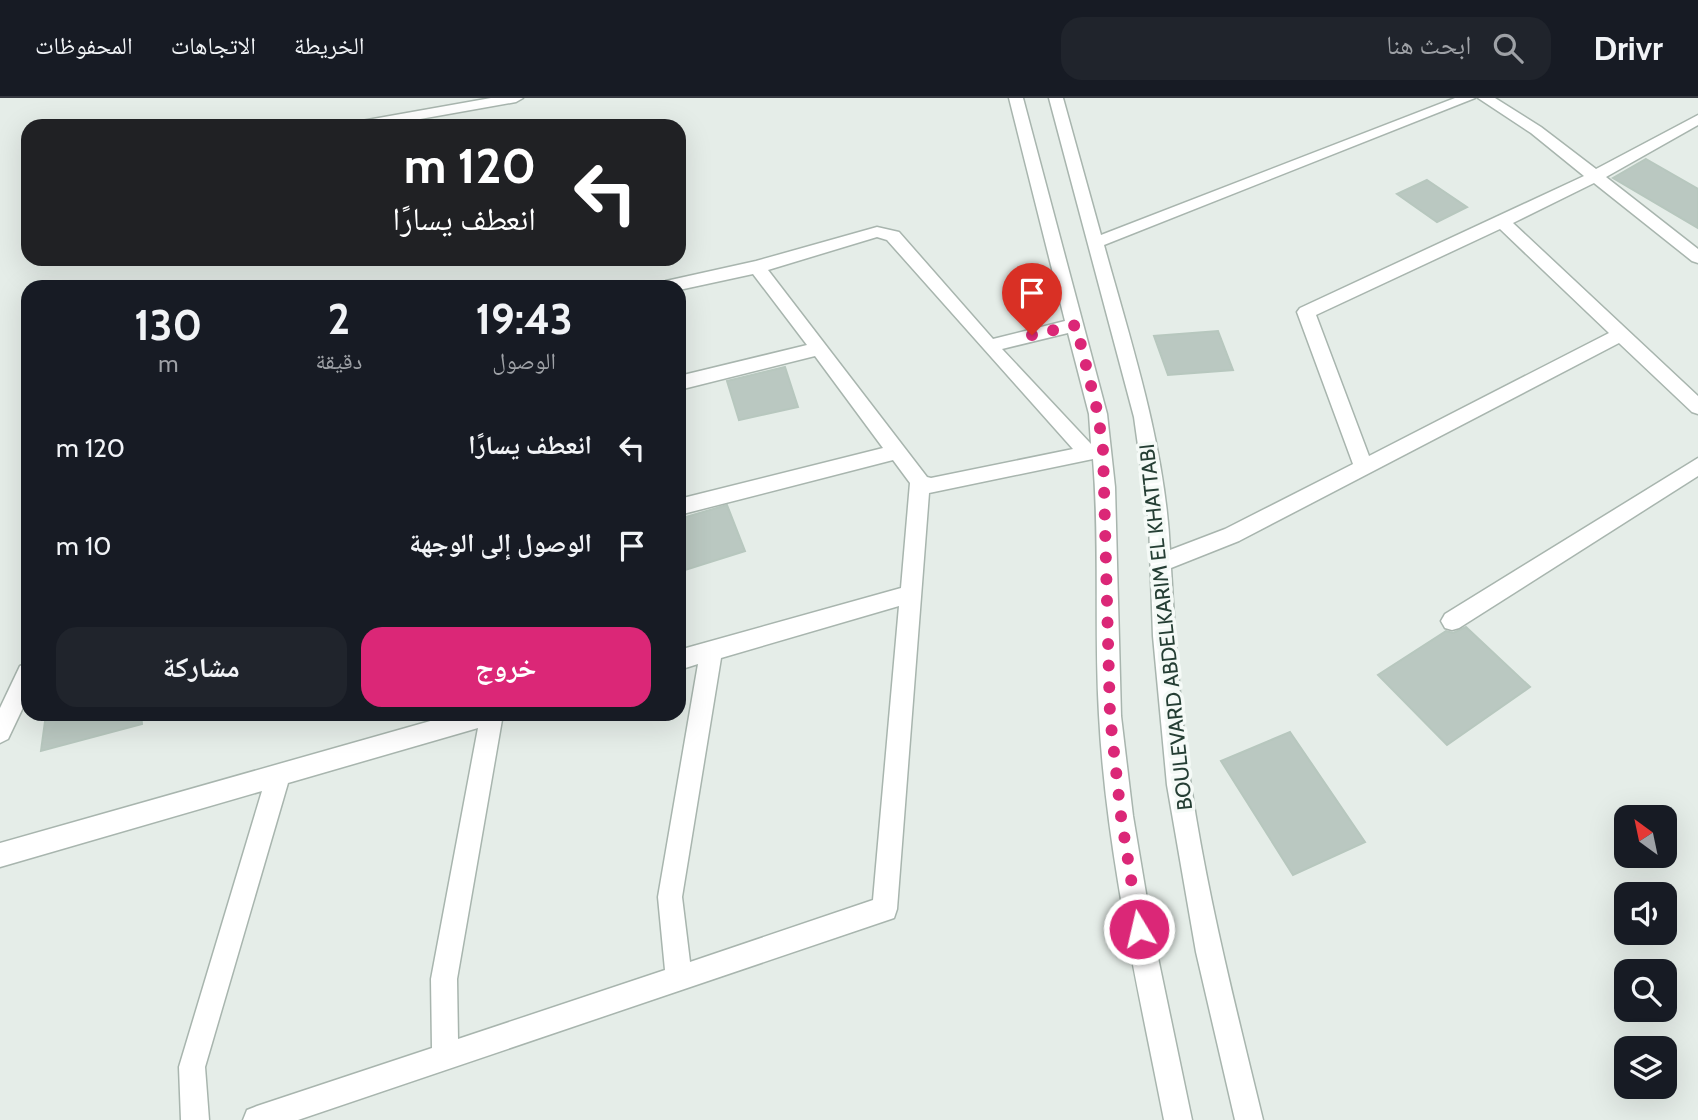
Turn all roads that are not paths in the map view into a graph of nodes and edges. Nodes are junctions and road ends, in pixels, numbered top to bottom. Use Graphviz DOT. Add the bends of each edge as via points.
graph roads {
  1 [pos="516,98"];
  2 [pos="1016,98"];
  3 [pos="1056,98"];
  4 [pos="1468,98"];
  5 [pos="1485,98"];
  6 [pos="1520,98"];
  7 [pos="1501,108"];
  8 [pos="396,119"];
  9 [pos="1698,119"];
  10 [pos="1596,176"];
  11 [pos="1502,222"];
  12 [pos="1095,243"];
  13 [pos="1696,253"];
  14 [pos="757,267"];
  15 [pos="686,283"];
  16 [pos="1076,325"];
  17 [pos="1622,334"];
  18 [pos="989,346"];
  19 [pos="818,349"];
  20 [pos="686,381"];
  21 [pos="1698,407"];
  22 [pos="1096,451"];
  23 [pos="896,453"];
  24 [pos="1698,466"];
  25 [pos="1364,469"];
  26 [pos="920,482"];
  27 [pos="686,505"];
  28 [pos="1161,563"];
  29 [pos="911,594"];
  30 [pos="1452,621"];
  31 [pos="711,651"];
  32 [pos="686,658"];
  33 [pos="21,688"];
  34 [pos="467,721"];
  35 [pos="490,721"];
  36 [pos="0,732"];
  37 [pos="279,775"];
  38 [pos="0,855"];
  39 [pos="679,978"];
  40 [pos="445,1057"];
  41 [pos="195,1120"];
  42 [pos="257,1120"];
  43 [pos="1178,1120"];
  44 [pos="1249,1120"];
  1 -- 8 [label="street"];
  2 -- 16 [label="street"];
  3 -- 12 [label="street, BOULEVARD ABDELKARIM EL KHATTABI"];
  4 -- 12 [label="street"];
  5 -- 7 [label="street"];
  6 -- 7 [label="street"];
  7 -- 10 [label="street"];
  9 -- 10 [label="street"];
  10 -- 11 [label="street"];
  10 -- 13 [label="street"];
  11 -- 17 [label="street"];
  11 -- 25 [label="street" via="1306,312"];
  12 -- 28 [label="street, BOULEVARD ABDELKARIM EL KHATTABI" via="1143,416"];
  14 -- 15 [label="street"];
  14 -- 18 [label="street" via="884,232"];
  14 -- 19 [label="street"];
  16 -- 18 [label="street"];
  16 -- 22 [label="street" via="1098,414"];
  17 -- 21 [label="street"];
  17 -- 25 [label="street"];
  18 -- 22 [label="street"];
  19 -- 20 [label="street"];
  19 -- 23 [label="street"];
  22 -- 26 [label="street" via="930,486"];
  22 -- 43 [label="street" via="1110,716 1121,816"];
  23 -- 26 [label="street"];
  23 -- 27 [label="street"];
  24 -- 30 [label="street"];
  25 -- 28 [label="street" via="1232,535"];
  26 -- 29 [label="street"];
  28 -- 44 [label="street, BOULEVARD ABDELKARIM EL KHATTABI" via="1171,712 1192,865"];
  29 -- 31 [label="street"];
  29 -- 39 [label="street" via="885,909"];
  31 -- 32 [label="street"];
  31 -- 39 [label="street" via="670,897"];
  33 -- 36 [label="street"];
  34 -- 37 [label="street"];
  35 -- 40 [label="street" via="444,979"];
  37 -- 38 [label="street"];
  37 -- 41 [label="street" via="192,1067"];
  39 -- 40 [label="street"];
  40 -- 42 [label="street"];
}
